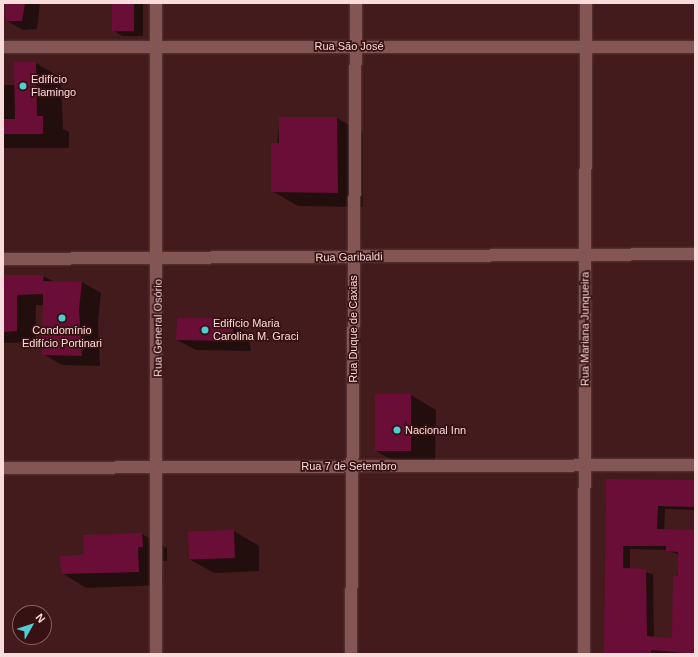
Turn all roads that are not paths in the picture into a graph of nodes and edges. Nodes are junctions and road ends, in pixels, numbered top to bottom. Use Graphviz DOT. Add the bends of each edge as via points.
graph roads {
  1 [pos="156,3"];
  2 [pos="356,3"];
  3 [pos="586,3"];
  4 [pos="157,46"];
  5 [pos="355,46"];
  6 [pos="3,47"];
  7 [pos="695,47"];
  8 [pos="586,48"];
  9 [pos="585,253"];
  10 [pos="695,254"];
  11 [pos="354,257"];
  12 [pos="158,258"];
  13 [pos="3,259"];
  14 [pos="586,463"];
  15 [pos="695,465"];
  16 [pos="157,467"];
  17 [pos="352,467"];
  18 [pos="3,468"];
  19 [pos="156,654"];
  20 [pos="351,654"];
  21 [pos="584,654"];
  1 -- 4 [label="street, Rua General Osório"];
  2 -- 5 [label="street, Rua Duque de Caxias"];
  3 -- 8 [label="street, Rua Mariana Junqueira"];
  4 -- 5 [label="street, Rua São José"];
  4 -- 6 [label="street, Rua São José"];
  4 -- 12 [label="street, Rua General Osório"];
  5 -- 8 [label="street, Rua São José"];
  5 -- 11 [label="street, Rua Duque de Caxias"];
  7 -- 8 [label="street, Rua São José"];
  8 -- 9 [label="street, Rua Mariana Junqueira"];
  9 -- 10 [label="street, Rua Garibaldi"];
  9 -- 11 [label="street, Rua Garibaldi"];
  9 -- 14 [label="street, Rua Mariana Junqueira"];
  11 -- 12 [label="street, Rua Garibaldi"];
  11 -- 17 [label="street, Rua Duque de Caxias"];
  12 -- 13 [label="street, Rua Garibaldi"];
  12 -- 16 [label="street, Rua General Osório"];
  14 -- 15 [label="street, Rua 7 de Setembro"];
  14 -- 17 [label="street, Rua 7 de Setembro"];
  14 -- 21 [label="street, Rua Mariana Junqueira"];
  16 -- 17 [label="street, Rua 7 de Setembro"];
  16 -- 18 [label="street, Rua 7 de Setembro"];
  16 -- 19 [label="street, Rua General Osório"];
  17 -- 20 [label="street, Rua Duque de Caxias"];
}
